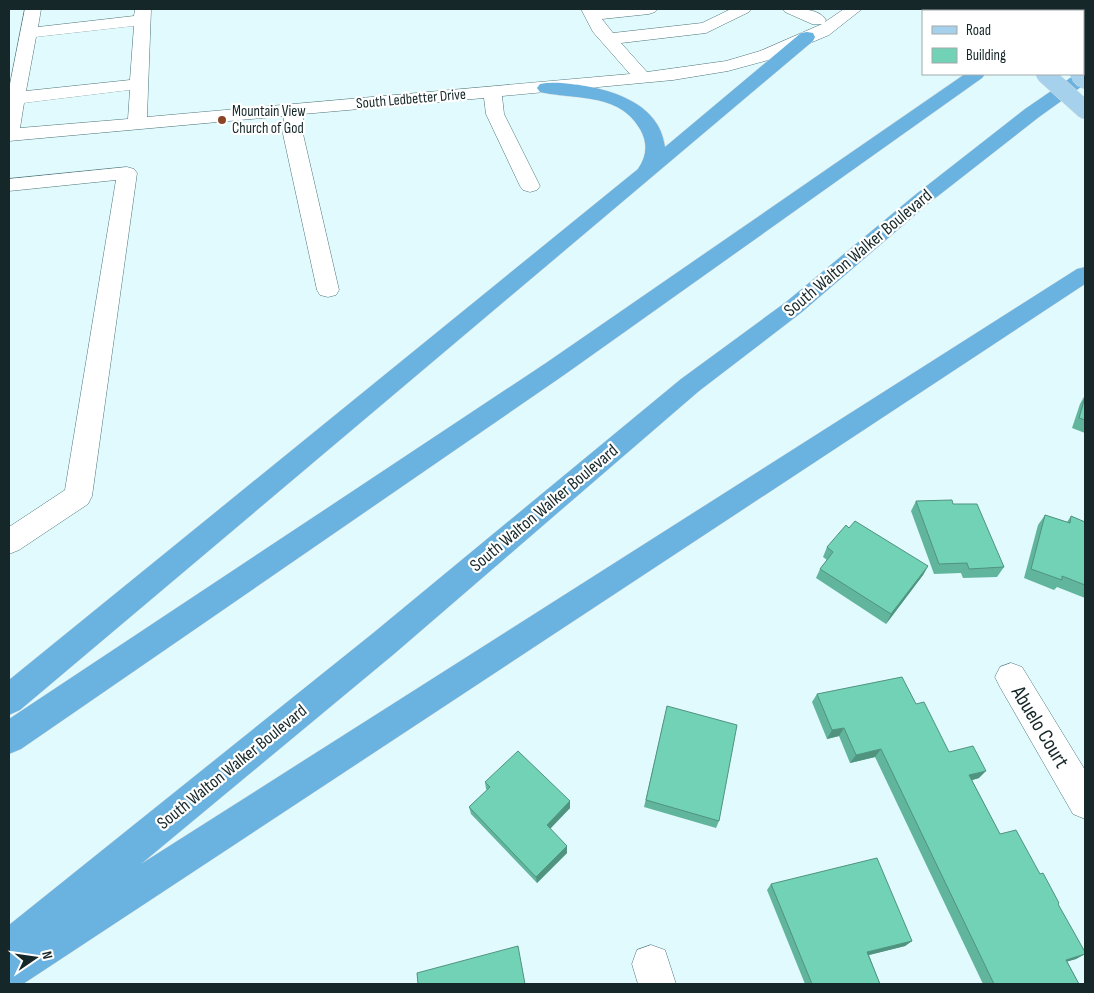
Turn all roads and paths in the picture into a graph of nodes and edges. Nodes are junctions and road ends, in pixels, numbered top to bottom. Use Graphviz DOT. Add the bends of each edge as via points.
graph roads {
  1 [pos="33,9"];
  2 [pos="649,9"];
  3 [pos="743,9"];
  4 [pos="791,9"];
  5 [pos="834,9"];
  6 [pos="854,9"];
  7 [pos="590,12"];
  8 [pos="143,14"];
  9 [pos="813,28"];
  10 [pos="29,33"];
  11 [pos="610,40"];
  12 [pos="975,75"];
  13 [pos="1046,75"];
  14 [pos="1085,76"];
  15 [pos="643,78"];
  16 [pos="139,84"];
  17 [pos="546,88"];
  18 [pos="494,92"];
  19 [pos="16,98"];
  20 [pos="294,109"];
  21 [pos="1085,110"];
  22 [pos="137,124"];
  23 [pos="9,135"];
  24 [pos="644,174"];
  25 [pos="9,185"];
  26 [pos="530,186"];
  27 [pos="1085,274"];
  28 [pos="328,290"];
  29 [pos="9,542"];
  30 [pos="1011,677"];
  31 [pos="9,700"];
  32 [pos="9,738"];
  33 [pos="1085,802"];
  34 [pos="9,949"];
  35 [pos="9,970"];
  1 -- 10 [label="street"];
  2 -- 7 [label="street"];
  3 -- 11 [label="street" via="706,28"];
  4 -- 9 [label="street"];
  5 -- 9 [label="street, South Ledbetter Drive"];
  6 -- 9 [label="street, South Ledbetter Drive" via="823,32"];
  7 -- 11 [label="street"];
  8 -- 10 [label="street"];
  8 -- 16 [label="street"];
  9 -- 15 [label="street, South Ledbetter Drive" via="766,55 728,66"];
  9 -- 24 [label="highway"];
  10 -- 19 [label="street"];
  11 -- 15 [label="street"];
  12 -- 32 [label="highway" via="555,369"];
  13 -- 21 [label="main road, bridge"];
  14 -- 34 [label="highway, South Walton Walker Boulevard" via="1032,113 794,307 690,385 383,644"];
  15 -- 17 [label="street, South Ledbetter Drive"];
  16 -- 19 [label="street"];
  16 -- 22 [label="street"];
  17 -- 18 [label="street, South Ledbetter Drive"];
  17 -- 24 [label="highway" via="607,96 634,110 649,124 657,144 652,163"];
  18 -- 20 [label="street, South Ledbetter Drive"];
  18 -- 26 [label="street" via="495,114"];
  19 -- 23 [label="street"];
  20 -- 22 [label="street, South Ledbetter Drive"];
  20 -- 28 [label="street" via="293,134"];
  22 -- 23 [label="street, South Ledbetter Drive"];
  24 -- 31 [label="highway"];
  25 -- 29 [label="street" via="127,173 78,496"];
  27 -- 35 [label="highway"];
  30 -- 33 [label="street, Abuelo Court"];
}
